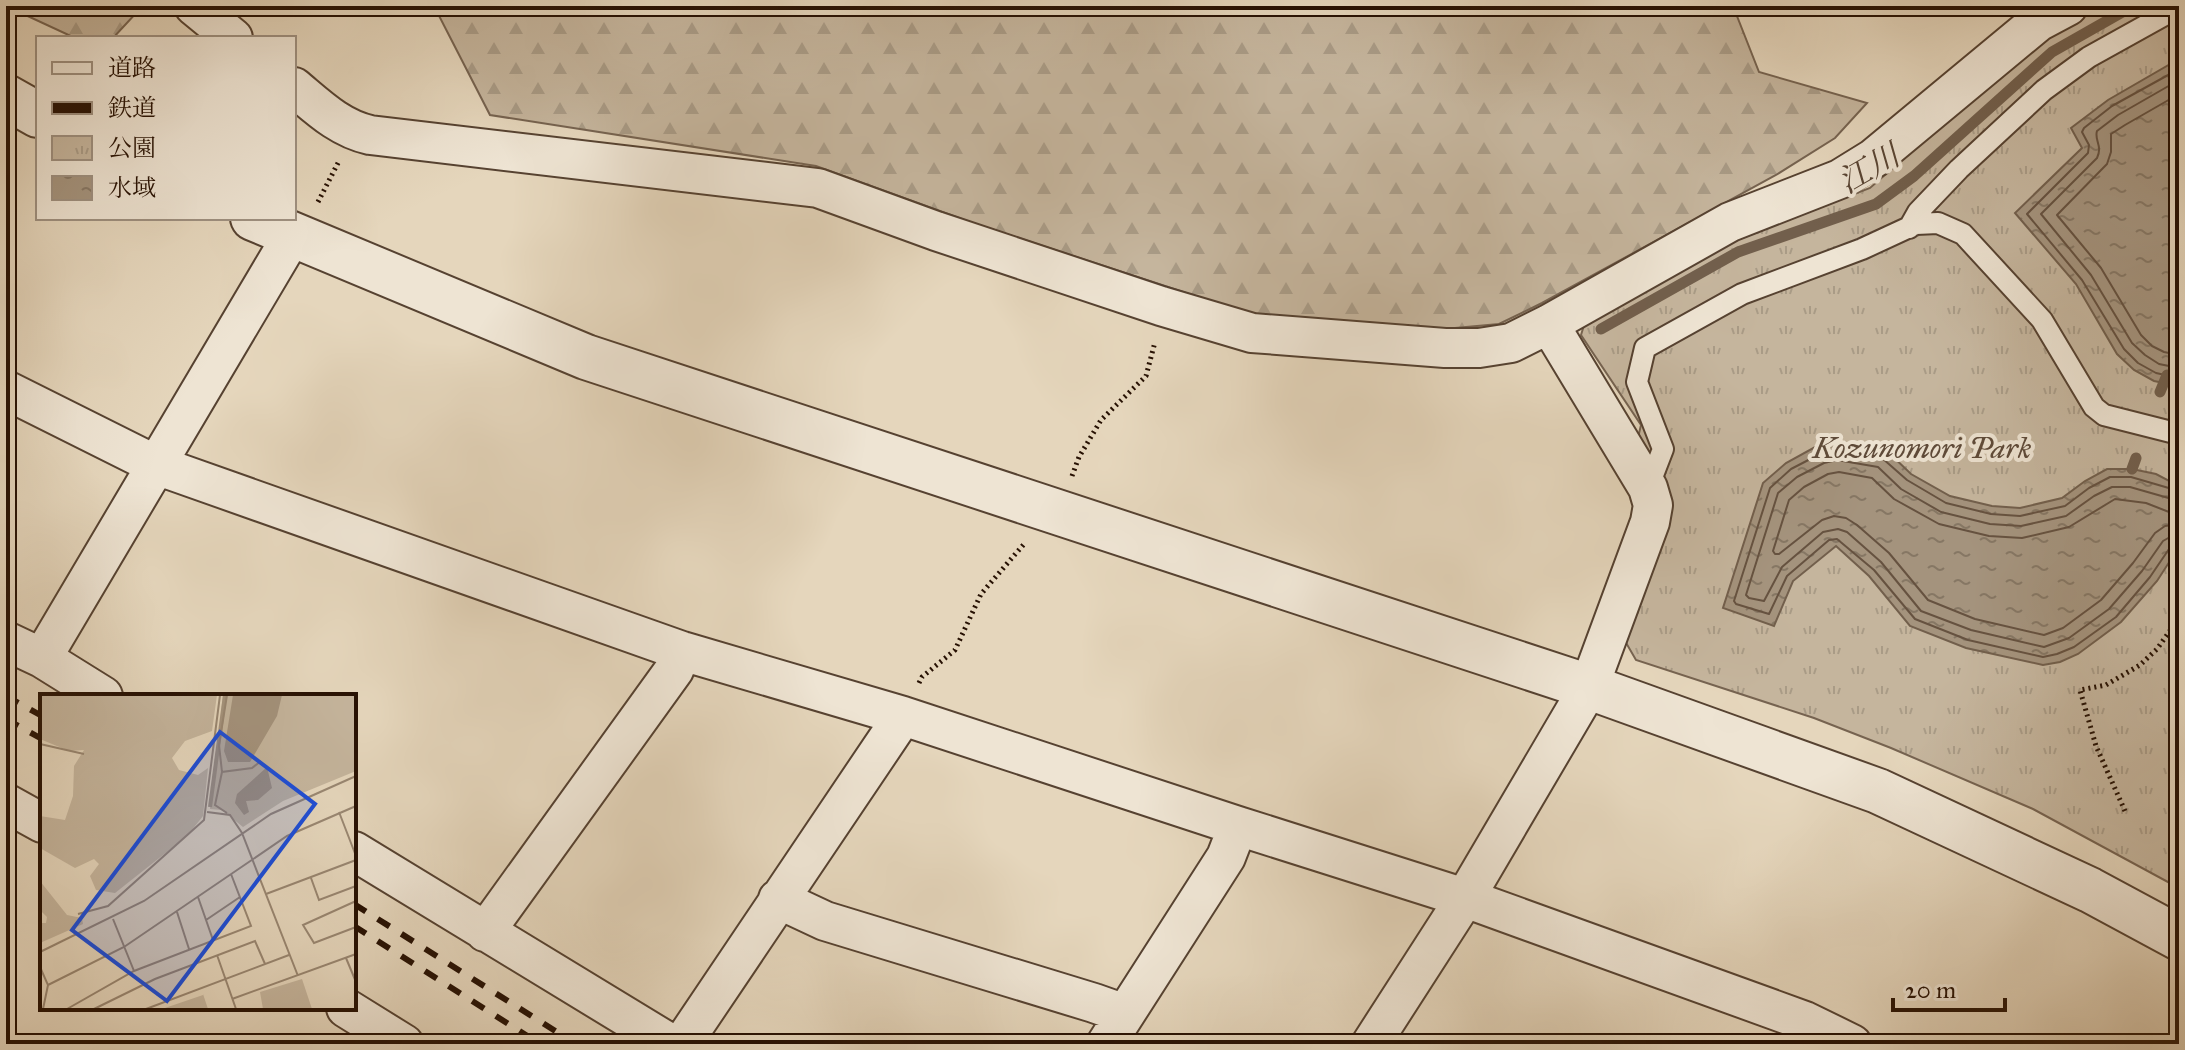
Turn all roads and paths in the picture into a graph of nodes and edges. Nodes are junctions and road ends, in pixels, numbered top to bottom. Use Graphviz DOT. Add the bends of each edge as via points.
graph roads {
  1 [pos="194,6"];
  2 [pos="2068,6"];
  3 [pos="2179,7"];
  4 [pos="231,36"];
  5 [pos="296,89"];
  6 [pos="6,97"];
  7 [pos="36,114"];
  8 [pos="354,131"];
  9 [pos="296,207"];
  10 [pos="286,220"];
  11 [pos="289,220"];
  12 [pos="1909,228"];
  13 [pos="1161,306"];
  14 [pos="1549,324"];
  15 [pos="6,390"];
  16 [pos="2179,434"];
  17 [pos="156,465"];
  18 [pos="1072,476"];
  19 [pos="1648,488"];
  20 [pos="1024,544"];
  21 [pos="2179,618"];
  22 [pos="6,641"];
  23 [pos="682,651"];
  24 [pos="42,658"];
  25 [pos="1589,687"];
  26 [pos="100,694"];
  27 [pos="903,716"];
  28 [pos="6,803"];
  29 [pos="2125,811"];
  30 [pos="40,822"];
  31 [pos="1238,826"];
  32 [pos="356,852"];
  33 [pos="1465,898"];
  34 [pos="778,899"];
  35 [pos="485,932"];
  36 [pos="2179,938"];
  37 [pos="349,1010"];
  38 [pos="1115,1029"];
  39 [pos="404,1044"];
  40 [pos="671,1044"];
  41 [pos="682,1044"];
  42 [pos="1371,1044"];
  43 [pos="1852,1044"];
  1 -- 4 [label="street"];
  2 -- 14 [label="street" via="2038,22 1863,165 1730,222"];
  3 -- 12 [label="lane" via="2089,57 2044,90 1959,169"];
  5 -- 8 [label="street"];
  6 -- 7 [label="street"];
  8 -- 9 [label="path"];
  8 -- 13 [label="street" via="818,188"];
  10 -- 17 [label="street"];
  11 -- 25 [label="street" via="586,357"];
  12 -- 16 [label="lane" via="1938,223 1963,234 2042,320 2094,407 2104,415"];
  12 -- 19 [label="lane" via="1742,294 1645,348 1637,382 1663,449"];
  13 -- 14 [label="street" via="1252,333 1445,348 1511,343"];
  13 -- 18 [label="path" via="1146,376 1101,420"];
  14 -- 19 [label="street"];
  15 -- 17 [label="street"];
  17 -- 23 [label="street"];
  17 -- 24 [label="street"];
  19 -- 25 [label="street" via="1650,522"];
  20 -- 27 [label="path" via="981,594 955,650 922,677"];
  21 -- 29 [label="path" via="2140,665 2106,685 2080,690 2096,746"];
  22 -- 24 [label="street"];
  23 -- 27 [label="street"];
  23 -- 35 [label="street" via="674,670"];
  24 -- 26 [label="street"];
  25 -- 33 [label="street"];
  25 -- 36 [label="street" via="1878,791 2090,890"];
  27 -- 31 [label="street"];
  27 -- 34 [label="street"];
  28 -- 30 [label="street"];
  31 -- 33 [label="street"];
  31 -- 38 [label="street" via="1226,857"];
  32 -- 35 [label="street"];
  33 -- 42 [label="street"];
  33 -- 43 [label="street" via="1805,1021"];
  34 -- 38 [label="street" via="825,921 1094,1003"];
  34 -- 41 [label="street"];
  35 -- 40 [label="street"];
  37 -- 39 [label="street"];
}
